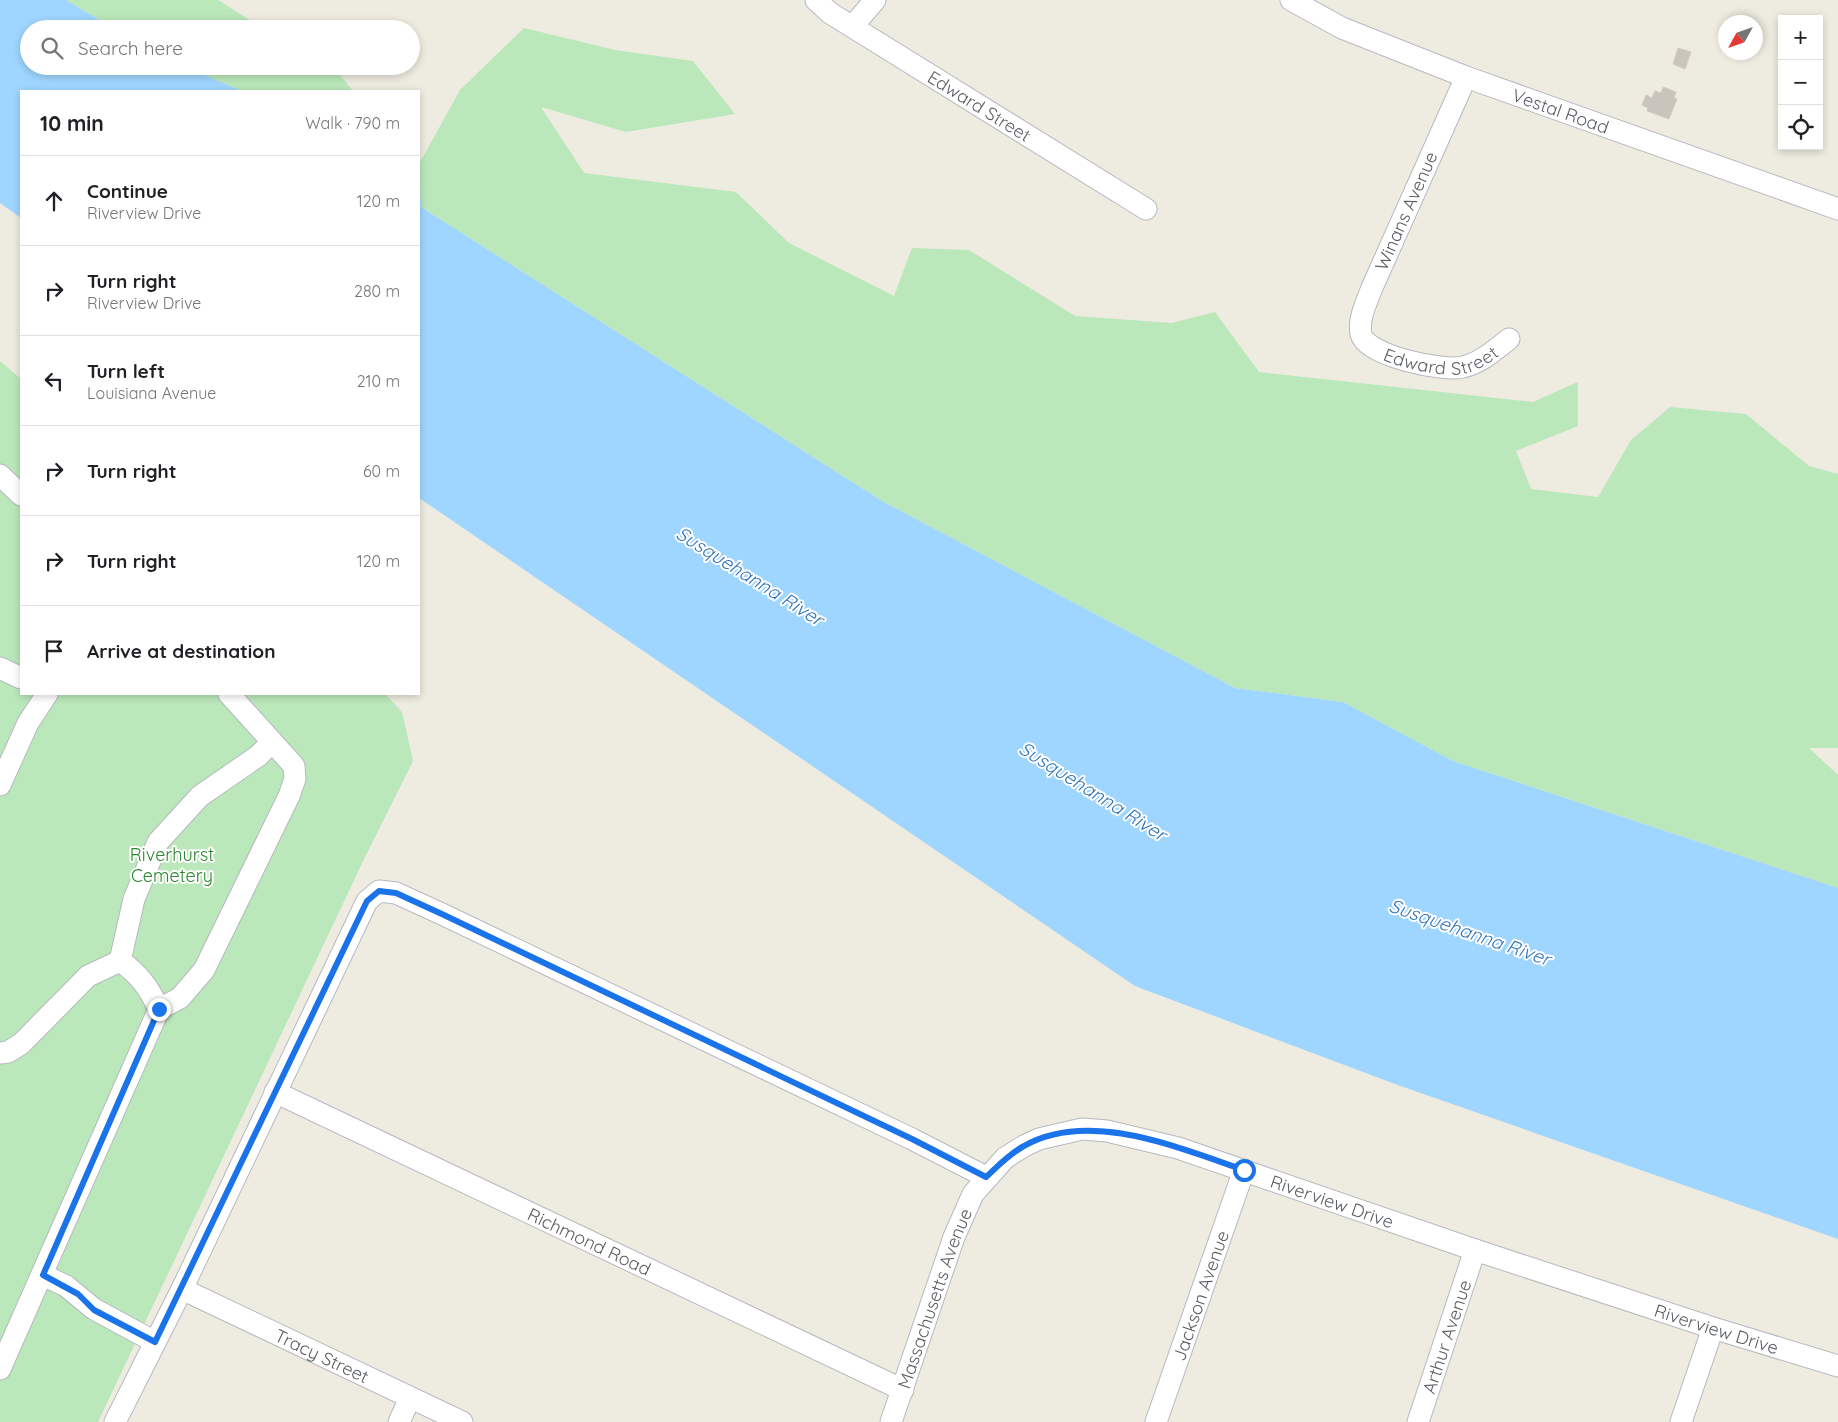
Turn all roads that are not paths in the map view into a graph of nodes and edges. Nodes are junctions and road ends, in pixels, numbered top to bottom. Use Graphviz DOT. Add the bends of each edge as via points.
graph roads {
  1 [pos="816,0"];
  2 [pos="875,0"];
  3 [pos="1291,0"];
  4 [pos="853,26"];
  5 [pos="1466,77"];
  6 [pos="1146,209"];
  7 [pos="1838,209"];
  8 [pos="1509,338"];
  9 [pos="1368,346"];
  10 [pos="0,475"];
  11 [pos="20,494"];
  12 [pos="0,668"];
  13 [pos="20,678"];
  14 [pos="46,695"];
  15 [pos="230,695"];
  16 [pos="272,742"];
  17 [pos="0,785"];
  18 [pos="120,961"];
  19 [pos="159,1009"];
  20 [pos="0,1053"];
  21 [pos="275,1092"];
  22 [pos="1244,1170"];
  23 [pos="986,1177"];
  24 [pos="1475,1250"];
  25 [pos="43,1275"];
  26 [pos="182,1289"];
  27 [pos="1713,1328"];
  28 [pos="155,1342"];
  29 [pos="1838,1366"];
  30 [pos="0,1369"];
  31 [pos="903,1390"];
  32 [pos="410,1398"];
  33 [pos="115,1422"];
  34 [pos="399,1422"];
  35 [pos="462,1422"];
  36 [pos="891,1422"];
  37 [pos="1156,1422"];
  38 [pos="1418,1422"];
  39 [pos="1682,1422"];
  1 -- 4 [label="street, Edward Street" via="830,13"];
  2 -- 4 [label="street"];
  3 -- 5 [label="street, Vestal Road" via="1342,28"];
  4 -- 6 [label="street, Edward Street"];
  5 -- 7 [label="street, Vestal Road"];
  5 -- 9 [label="street, Winans Avenue" via="1360,320 1362,336"];
  8 -- 9 [label="street, Edward Street" via="1489,355 1464,368 1399,359"];
  10 -- 11 [label="street"];
  12 -- 13 [label="street"];
  14 -- 17 [label="street" via="28,723"];
  15 -- 16 [label="street"];
  16 -- 18 [label="street" via="258,756 200,796 158,842 134,899"];
  16 -- 19 [label="street" via="294,766 295,779 289,796 204,970 180,998"];
  18 -- 19 [label="street" via="139,976"];
  18 -- 20 [label="street" via="88,976 21,1044"];
  19 -- 25 [label="street"];
  21 -- 23 [label="street" via="367,901 382,891 396,893 453,919"];
  21 -- 26 [label="street"];
  21 -- 31 [label="street, Richmond Road"];
  22 -- 23 [label="street, Riverview Drive" via="1178,1148 1107,1131 1082,1129 1038,1139 1005,1158"];
  22 -- 24 [label="street, Riverview Drive"];
  22 -- 37 [label="street, Jackson Avenue"];
  23 -- 31 [label="street, Massachusetts Avenue" via="973,1194 954,1237"];
  24 -- 27 [label="street, Riverview Drive"];
  24 -- 38 [label="street, Arthur Avenue"];
  25 -- 28 [label="street" via="78,1294 94,1310"];
  25 -- 30 [label="street"];
  26 -- 28 [label="street"];
  26 -- 32 [label="street, Tracy Street"];
  27 -- 29 [label="street, Riverview Drive"];
  27 -- 39 [label="street"];
  28 -- 33 [label="street"];
  31 -- 36 [label="street, Massachusetts Avenue"];
  32 -- 34 [label="street"];
  32 -- 35 [label="street, Tracy Street"];
}
